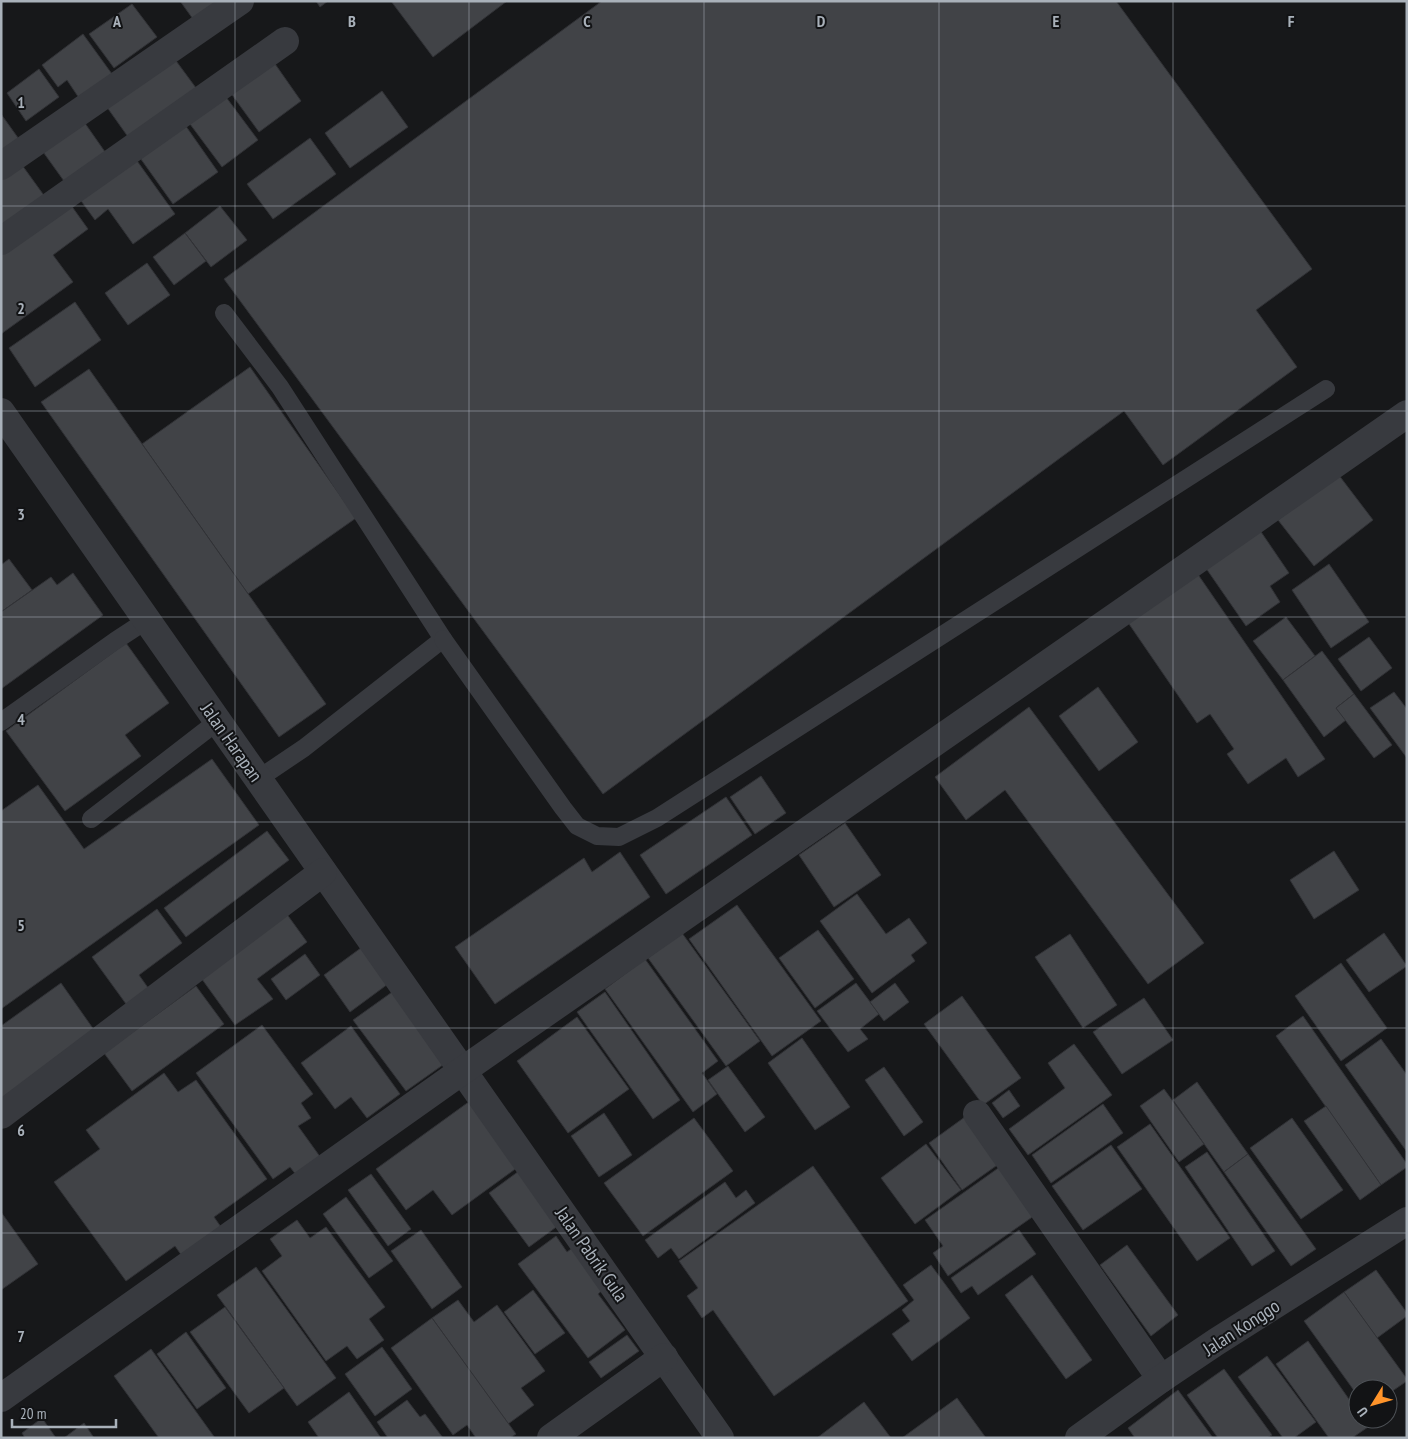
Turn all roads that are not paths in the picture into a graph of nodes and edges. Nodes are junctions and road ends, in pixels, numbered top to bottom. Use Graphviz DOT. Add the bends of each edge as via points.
graph roads {
  1 [pos="240,1"];
  2 [pos="285,41"];
  3 [pos="1,166"];
  4 [pos="1,241"];
  5 [pos="224,313"];
  6 [pos="1326,389"];
  7 [pos="1,412"];
  8 [pos="1407,414"];
  9 [pos="147,620"];
  10 [pos="443,639"];
  11 [pos="218,721"];
  12 [pos="1,722"];
  13 [pos="258,779"];
  14 [pos="91,819"];
  15 [pos="323,872"];
  16 [pos="462,1071"];
  17 [pos="977,1114"];
  18 [pos="1,1115"];
  19 [pos="1407,1221"];
  20 [pos="664,1357"];
  21 [pos="1160,1379"];
  22 [pos="1,1398"];
  23 [pos="1108,1430"];
  24 [pos="550,1438"];
  25 [pos="720,1438"];
  26 [pos="1079,1438"];
  1 -- 3 [label="street"];
  2 -- 4 [label="street"];
  5 -- 10 [label="lane" via="280,387"];
  6 -- 10 [label="lane" via="657,818 619,837 597,836 577,826"];
  7 -- 9 [label="street, Jalan Harapan"];
  8 -- 16 [label="street"];
  9 -- 11 [label="street, Jalan Harapan"];
  9 -- 12 [label="lane"];
  10 -- 13 [label="lane" via="304,748"];
  11 -- 13 [label="street, Jalan Harapan"];
  11 -- 14 [label="lane"];
  13 -- 15 [label="street, Jalan Harapan"];
  15 -- 16 [label="street, Jalan Harapan"];
  15 -- 18 [label="street"];
  16 -- 20 [label="street, Jalan Pabrik Gula"];
  16 -- 22 [label="street"];
  17 -- 21 [label="street"];
  19 -- 21 [label="street, Jalan Konggo"];
  20 -- 24 [label="street"];
  20 -- 25 [label="street, Jalan Pabrik Gula"];
  21 -- 23 [label="street, Jalan Konggo"];
  23 -- 26 [label="street, Jalan Konggo"];
}
